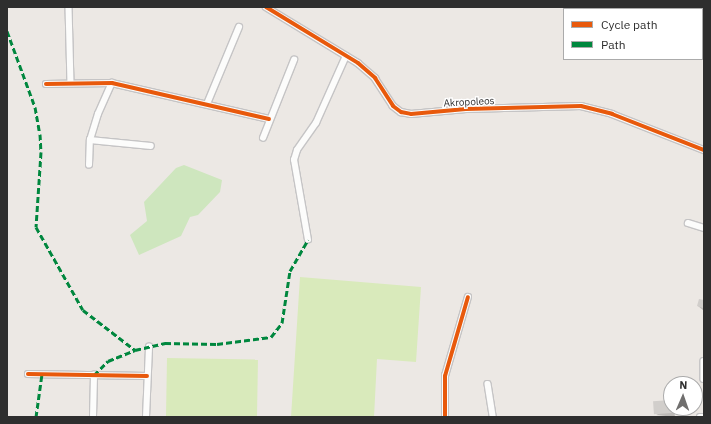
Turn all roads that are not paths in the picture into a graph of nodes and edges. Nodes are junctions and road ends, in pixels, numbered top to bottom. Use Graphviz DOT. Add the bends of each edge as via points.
graph roads {
  1 [pos="69,7"];
  2 [pos="266,7"];
  3 [pos="239,27"];
  4 [pos="346,56"];
  5 [pos="294,60"];
  6 [pos="71,82"];
  7 [pos="112,83"];
  8 [pos="46,84"];
  9 [pos="207,104"];
  10 [pos="269,119"];
  11 [pos="263,138"];
  12 [pos="90,140"];
  13 [pos="151,146"];
  14 [pos="704,150"];
  15 [pos="89,165"];
  16 [pos="688,223"];
  17 [pos="704,228"];
  18 [pos="308,240"];
  19 [pos="468,297"];
  20 [pos="149,347"];
  21 [pos="704,362"];
  22 [pos="28,374"];
  23 [pos="94,375"];
  24 [pos="147,376"];
  25 [pos="704,379"];
  26 [pos="488,384"];
  27 [pos="93,417"];
  28 [pos="146,417"];
  29 [pos="445,417"];
  30 [pos="493,417"];
  31 [pos="700,417"];
  32 [pos="704,417"];
  1 -- 6 [label="street"];
  2 -- 4 [label="street, Akropoleos"];
  3 -- 9 [label="street"];
  4 -- 14 [label="street, Akropoleos" via="370,73 393,106 406,114 557,105 581,106 612,114"];
  4 -- 18 [label="street" via="316,123 297,150 294,160"];
  5 -- 10 [label="street"];
  6 -- 7 [label="street"];
  6 -- 8 [label="street"];
  7 -- 9 [label="street"];
  7 -- 12 [label="street"];
  9 -- 10 [label="street"];
  10 -- 11 [label="street"];
  12 -- 13 [label="street"];
  12 -- 15 [label="street"];
  16 -- 17 [label="street"];
  19 -- 29 [label="street" via="445,376"];
  20 -- 24 [label="street"];
  21 -- 25 [label="street"];
  22 -- 23 [label="street"];
  23 -- 24 [label="street"];
  23 -- 27 [label="street"];
  24 -- 28 [label="street"];
  26 -- 30 [label="street"];
  31 -- 32 [label="street"];
}
